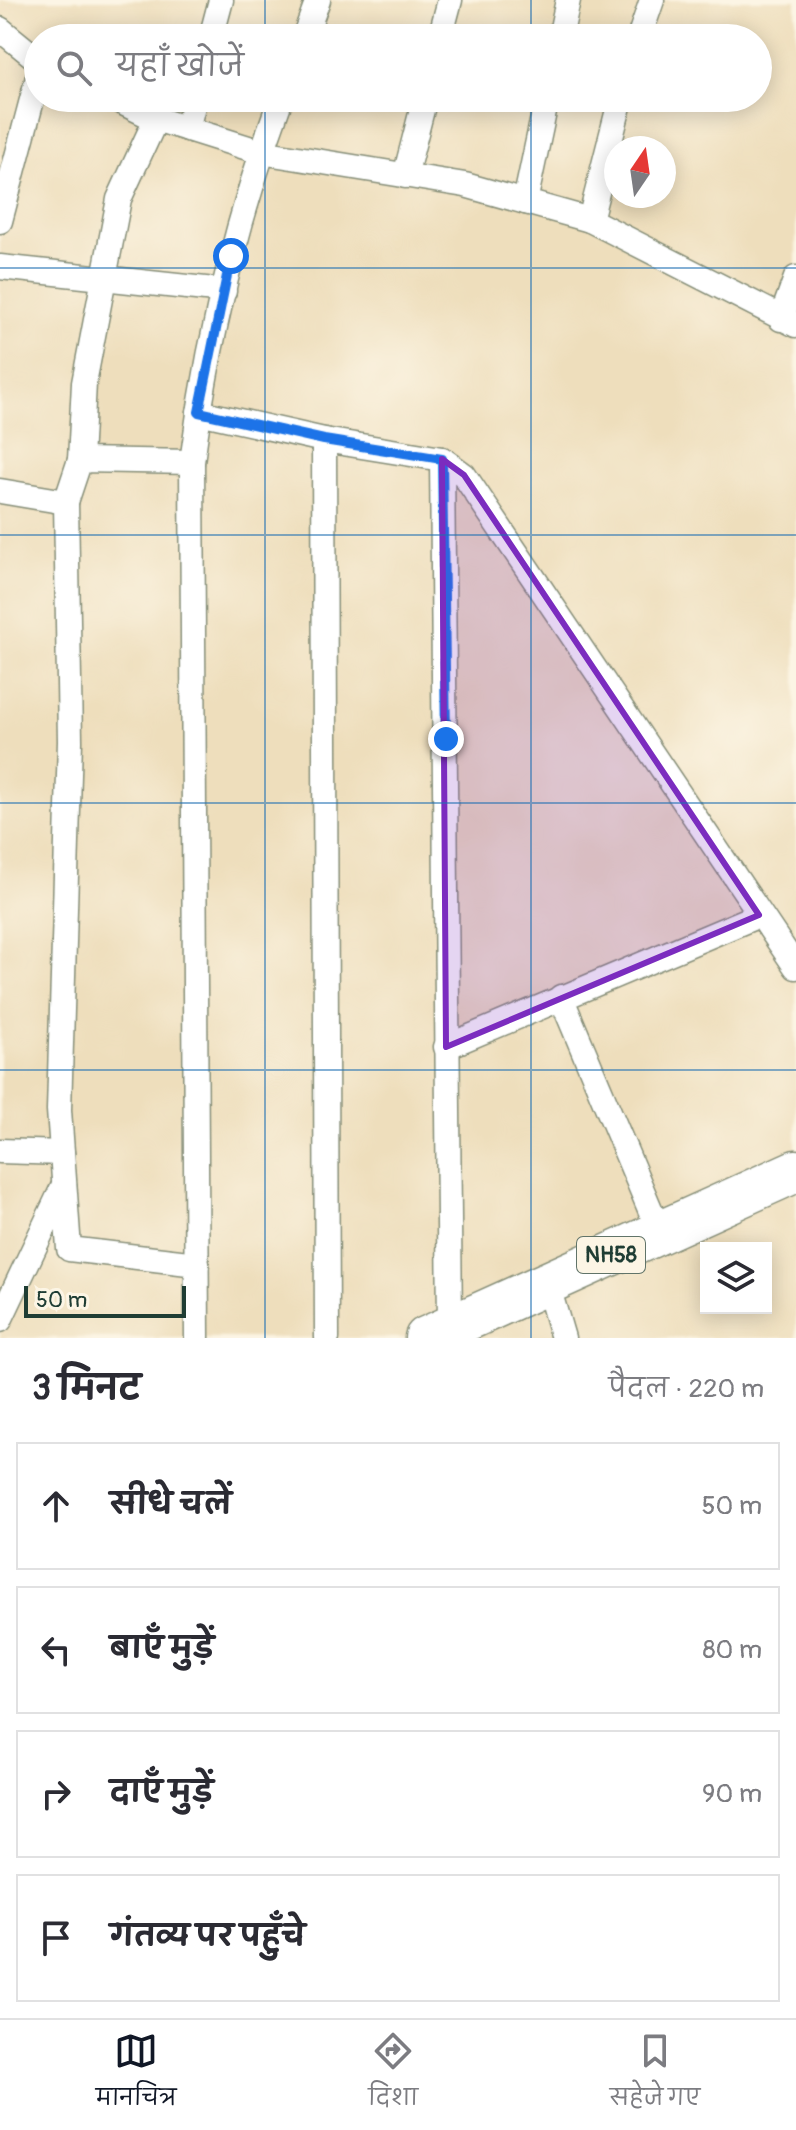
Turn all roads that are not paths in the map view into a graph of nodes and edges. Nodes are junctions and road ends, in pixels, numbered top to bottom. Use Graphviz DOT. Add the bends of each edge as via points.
graph roads {
  1 [pos="221,0"];
  2 [pos="318,0"];
  3 [pos="450,0"];
  4 [pos="568,0"];
  5 [pos="652,0"];
  6 [pos="215,24"];
  7 [pos="309,24"];
  8 [pos="444,24"];
  9 [pos="563,24"];
  10 [pos="644,24"];
  11 [pos="0,29"];
  12 [pos="24,49"];
  13 [pos="29,112"];
  14 [pos="142,112"];
  15 [pos="191,112"];
  16 [pos="276,112"];
  17 [pos="421,112"];
  18 [pos="544,112"];
  19 [pos="617,112"];
  20 [pos="156,119"];
  21 [pos="187,129"];
  22 [pos="261,152"];
  23 [pos="405,176"];
  24 [pos="525,202"];
  25 [pos="590,220"];
  26 [pos="0,221"];
  27 [pos="0,267"];
  28 [pos="796,278"];
  29 [pos="103,281"];
  30 [pos="224,291"];
  31 [pos="788,322"];
  32 [pos="199,412"];
  33 [pos="324,440"];
  34 [pos="442,459"];
  35 [pos="80,460"];
  36 [pos="192,462"];
  37 [pos="0,491"];
  38 [pos="66,502"];
  39 [pos="759,915"];
  40 [pos="796,967"];
  41 [pos="561,997"];
  42 [pos="446,1047"];
  43 [pos="0,1151"];
  44 [pos="62,1153"];
  45 [pos="793,1182"];
  46 [pos="64,1184"];
  47 [pos="660,1233"];
  48 [pos="197,1264"];
  49 [pos="547,1283"];
  50 [pos="0,1320"];
  51 [pos="441,1333"];
  52 [pos="197,1338"];
  53 [pos="327,1338"];
  54 [pos="563,1338"];
  1 -- 6 [label="street"];
  2 -- 7 [label="street"];
  3 -- 8 [label="street"];
  4 -- 9 [label="street"];
  5 -- 10 [label="street"];
  11 -- 12 [label="street"];
  13 -- 26 [label="street"];
  14 -- 20 [label="street"];
  15 -- 21 [label="street"];
  16 -- 22 [label="street"];
  17 -- 23 [label="street"];
  18 -- 24 [label="street"];
  19 -- 25 [label="street"];
  20 -- 21 [label="street"];
  20 -- 29 [label="street" via="119,199"];
  21 -- 22 [label="street"];
  22 -- 23 [label="street"];
  22 -- 30 [label="street"];
  23 -- 24 [label="street"];
  24 -- 25 [label="street"];
  25 -- 31 [label="street"];
  27 -- 29 [label="street"];
  28 -- 31 [label="street"];
  29 -- 30 [label="street"];
  29 -- 35 [label="street" via="84,383"];
  30 -- 32 [label="street"];
  32 -- 33 [label="street"];
  32 -- 36 [label="street"];
  33 -- 34 [label="street"];
  33 -- 53 [label="street"];
  34 -- 39 [label="street" via="464,475"];
  34 -- 42 [label="street"];
  35 -- 36 [label="street"];
  35 -- 38 [label="street"];
  36 -- 48 [label="street"];
  37 -- 38 [label="street"];
  38 -- 44 [label="street" via="70,741"];
  39 -- 40 [label="street"];
  39 -- 41 [label="street"];
  41 -- 42 [label="street"];
  41 -- 47 [label="street"];
  42 -- 51 [label="street"];
  43 -- 44 [label="street"];
  44 -- 46 [label="street"];
  45 -- 47 [label="highway, NH58"];
  46 -- 48 [label="street" via="69,1249"];
  46 -- 50 [label="street"];
  47 -- 49 [label="highway, NH58"];
  48 -- 52 [label="street"];
  49 -- 51 [label="highway, NH58"];
  49 -- 54 [label="street"];
}
